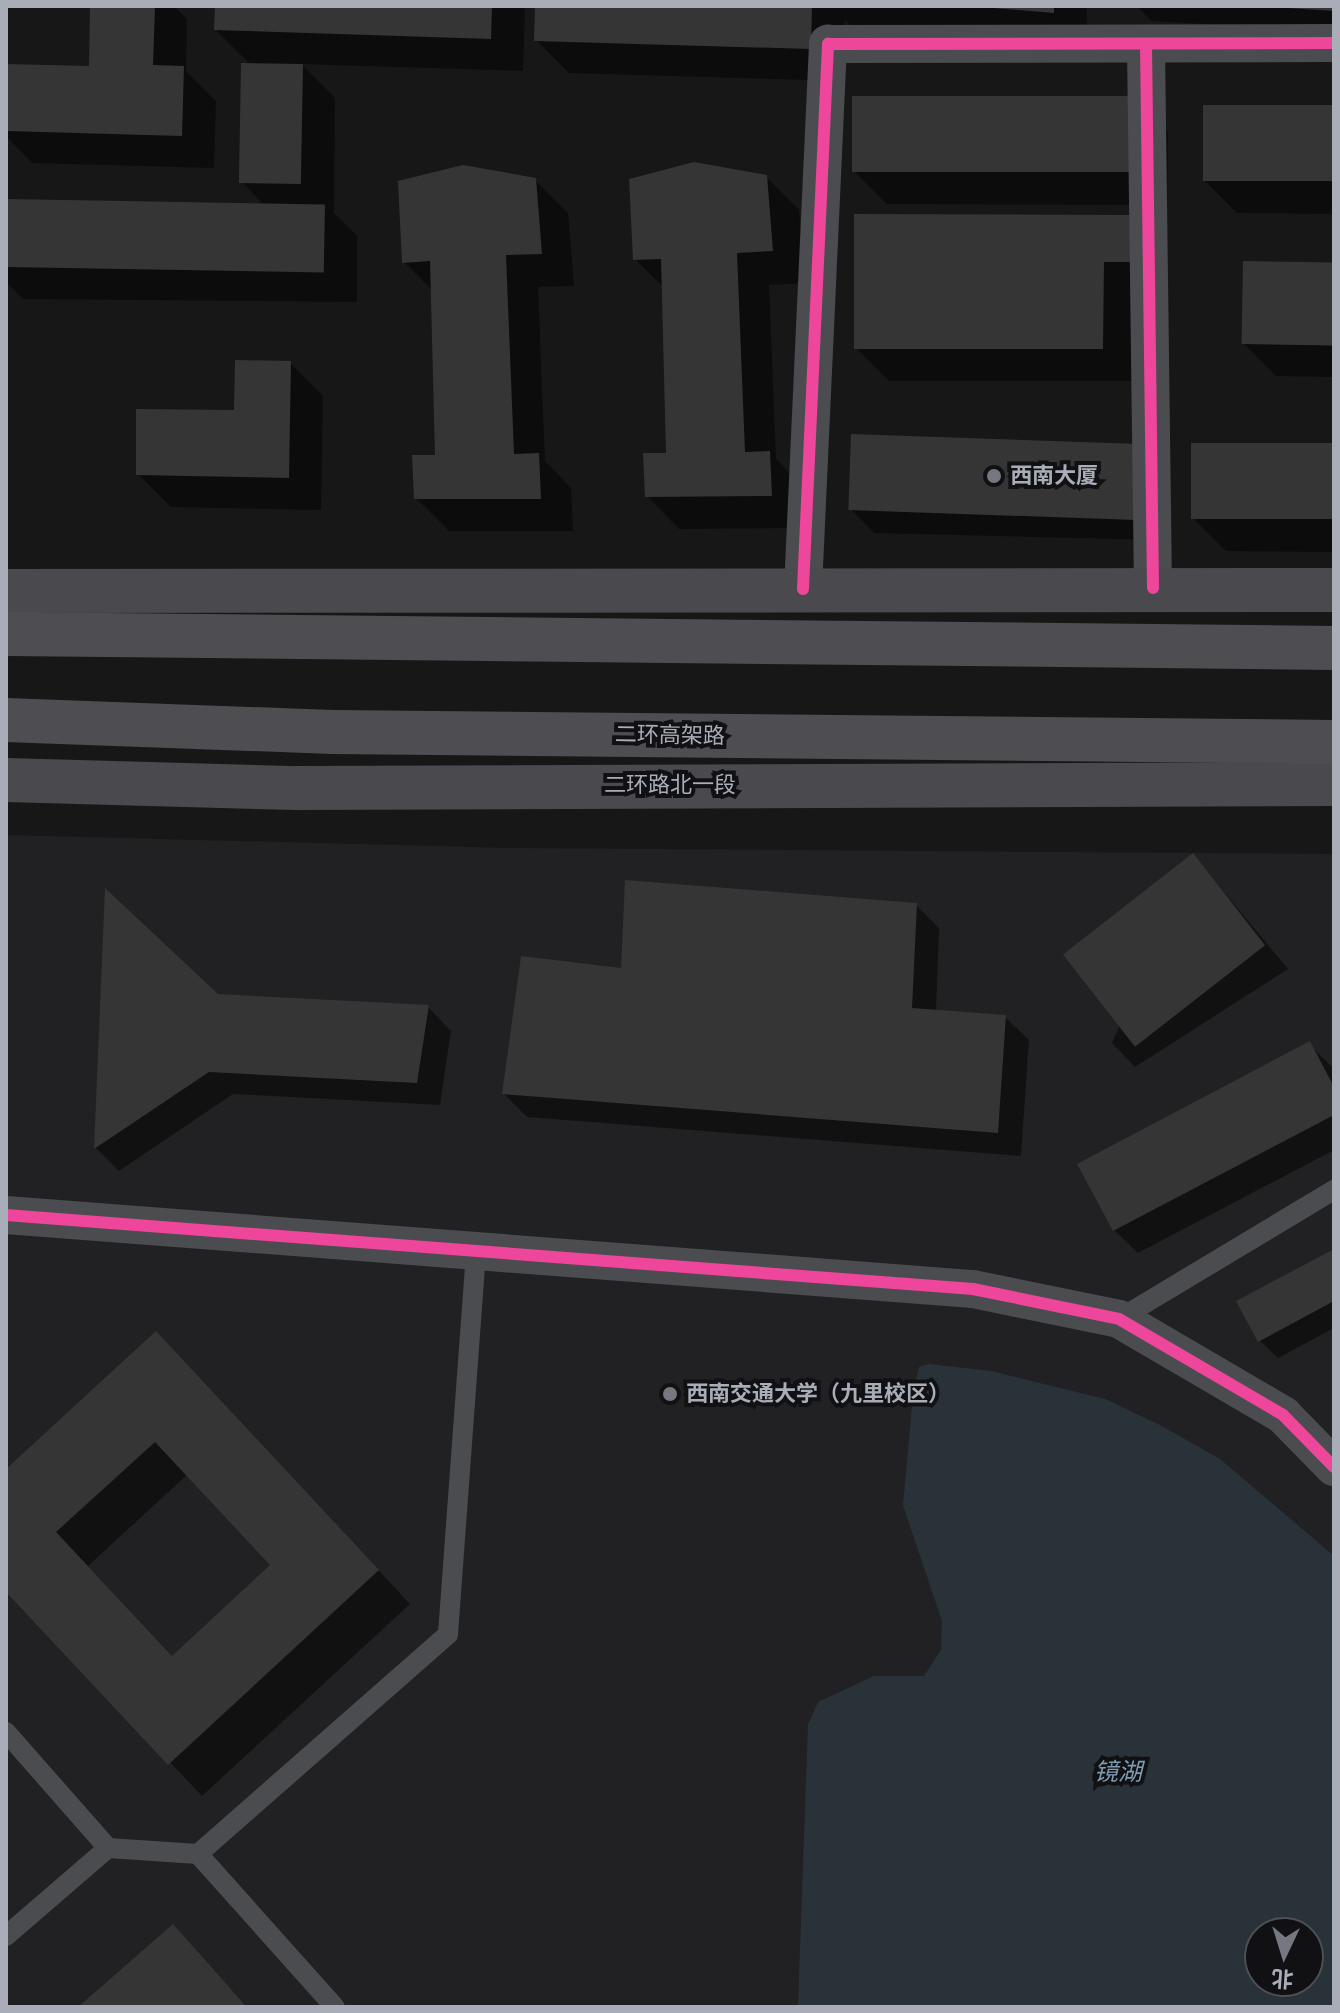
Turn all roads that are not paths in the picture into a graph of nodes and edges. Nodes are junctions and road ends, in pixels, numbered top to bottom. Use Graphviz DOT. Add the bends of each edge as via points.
graph roads {
  1 [pos="1334,43"];
  2 [pos="1146,46"];
  3 [pos="1153,588"];
  4 [pos="803,589"];
  5 [pos="1334,590"];
  6 [pos="6,591"];
  7 [pos="6,634"];
  8 [pos="1334,648"];
  9 [pos="6,720"];
  10 [pos="1334,742"];
  11 [pos="6,780"];
  12 [pos="1334,784"];
  13 [pos="1334,1190"];
  14 [pos="6,1215"];
  15 [pos="476,1253"];
  16 [pos="1119,1319"];
  17 [pos="1334,1467"];
  18 [pos="6,1732"];
  19 [pos="108,1848"];
  20 [pos="198,1854"];
  21 [pos="6,1936"];
  22 [pos="335,2007"];
  1 -- 2 [label="street"];
  2 -- 3 [label="street"];
  2 -- 4 [label="street" via="828,44"];
  3 -- 4 [label="main road"];
  3 -- 5 [label="main road"];
  4 -- 6 [label="main road"];
  7 -- 8 [label="highway"];
  9 -- 10 [label="highway, 二环高架路" via="333,732"];
  11 -- 12 [label="main road, 二环路北一段" via="297,788"];
  13 -- 16 [label="lane"];
  14 -- 15 [label="street"];
  15 -- 16 [label="street" via="973,1289"];
  15 -- 20 [label="lane" via="448,1634"];
  16 -- 17 [label="street" via="1283,1415"];
  18 -- 19 [label="lane"];
  19 -- 20 [label="lane"];
  19 -- 21 [label="lane"];
  20 -- 22 [label="lane"];
}
